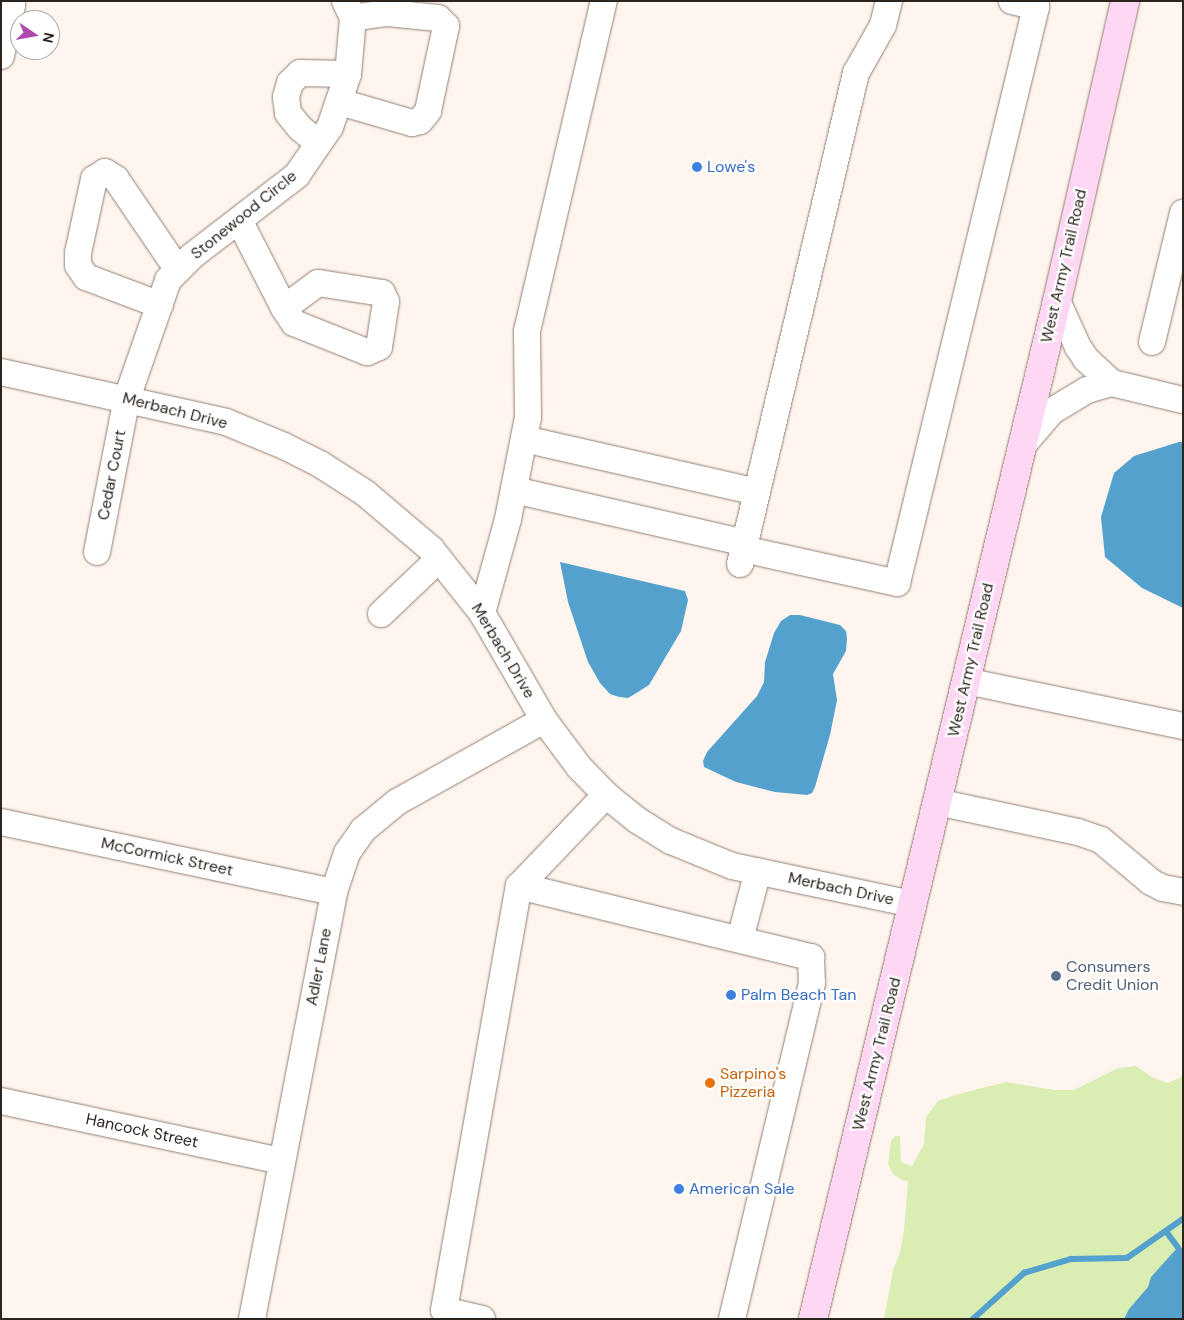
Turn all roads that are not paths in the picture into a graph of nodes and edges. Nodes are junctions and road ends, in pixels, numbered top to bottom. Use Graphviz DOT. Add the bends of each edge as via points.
graph roads {
  1 [pos="11,1"];
  2 [pos="604,1"];
  3 [pos="889,1"];
  4 [pos="1012,1"];
  5 [pos="1125,1"];
  6 [pos="349,10"];
  7 [pos="1,56"];
  8 [pos="348,74"];
  9 [pos="340,102"];
  10 [pos="318,143"];
  11 [pos="239,220"];
  12 [pos="1181,228"];
  13 [pos="178,270"];
  14 [pos="1057,301"];
  15 [pos="160,305"];
  16 [pos="284,308"];
  17 [pos="1152,342"];
  18 [pos="1,372"];
  19 [pos="1112,383"];
  20 [pos="127,398"];
  21 [pos="1183,400"];
  22 [pos="524,438"];
  23 [pos="1022,446"];
  24 [pos="514,490"];
  25 [pos="757,492"];
  26 [pos="98,552"];
  27 [pos="742,552"];
  28 [pos="439,559"];
  29 [pos="482,613"];
  30 [pos="381,614"];
  31 [pos="966,681"];
  32 [pos="544,720"];
  33 [pos="1183,726"];
  34 [pos="606,795"];
  35 [pos="937,802"];
  36 [pos="1,822"];
  37 [pos="758,871"];
  38 [pos="520,886"];
  39 [pos="334,892"];
  40 [pos="1183,892"];
  41 [pos="913,904"];
  42 [pos="740,939"];
  43 [pos="1,1101"];
  44 [pos="282,1161"];
  45 [pos="252,1319"];
  46 [pos="482,1319"];
  47 [pos="732,1319"];
  48 [pos="813,1319"];
  1 -- 7 [label="street"];
  2 -- 22 [label="street" via="528,331 528,417"];
  3 -- 25 [label="street" via="883,25 856,73"];
  4 -- 27 [label="street" via="1036,7 897,583"];
  5 -- 14 [label="main road, West Army Trail Road"];
  6 -- 8 [label="street, Stonewood Circle"];
  6 -- 9 [label="street" via="438,18 446,26 428,111 420,120 412,122"];
  8 -- 9 [label="street, Stonewood Circle"];
  8 -- 10 [label="street" via="300,73 290,83 286,97 288,113"];
  9 -- 10 [label="street, Stonewood Circle" via="330,127"];
  10 -- 11 [label="street, Stonewood Circle" via="297,175"];
  11 -- 13 [label="street, Stonewood Circle"];
  11 -- 16 [label="street"];
  12 -- 17 [label="street"];
  13 -- 15 [label="street, Stonewood Circle" via="168,280"];
  13 -- 15 [label="street" via="116,179 105,172 94,179 78,265 86,277"];
  14 -- 19 [label="street" via="1086,359"];
  14 -- 23 [label="main road, West Army Trail Road"];
  15 -- 20 [label="street, Stonewood Circle"];
  18 -- 20 [label="street, Merbach Drive"];
  19 -- 21 [label="street"];
  19 -- 23 [label="street" via="1072,396 1052,411"];
  20 -- 26 [label="street, Cedar Court"];
  20 -- 28 [label="street, Merbach Drive" via="226,422 320,464 401,522"];
  22 -- 24 [label="street"];
  22 -- 25 [label="street"];
  23 -- 31 [label="main road, West Army Trail Road"];
  24 -- 27 [label="street"];
  24 -- 29 [label="street"];
  25 -- 27 [label="street"];
  28 -- 29 [label="street, Merbach Drive"];
  28 -- 30 [label="street"];
  29 -- 32 [label="street, Merbach Drive"];
  31 -- 33 [label="street"];
  31 -- 35 [label="main road, West Army Trail Road"];
  32 -- 34 [label="street, Merbach Drive" via="579,767"];
  32 -- 39 [label="street, Adler Lane" via="397,802 363,830 347,853"];
  34 -- 37 [label="street, Merbach Drive" via="671,842 732,866"];
  34 -- 38 [label="street"];
  35 -- 40 [label="street" via="1078,832 1101,840 1151,882"];
  35 -- 41 [label="main road, West Army Trail Road"];
  36 -- 39 [label="street, McCormick Street"];
  37 -- 41 [label="street, Merbach Drive"];
  37 -- 42 [label="street"];
  38 -- 42 [label="street"];
  38 -- 46 [label="street" via="444,1310"];
  39 -- 44 [label="street, Adler Lane"];
  41 -- 48 [label="main road, West Army Trail Road"];
  42 -- 47 [label="street" via="811,957 812,983"];
  43 -- 44 [label="street, Hancock Street"];
  44 -- 45 [label="street, Adler Lane"];
}
